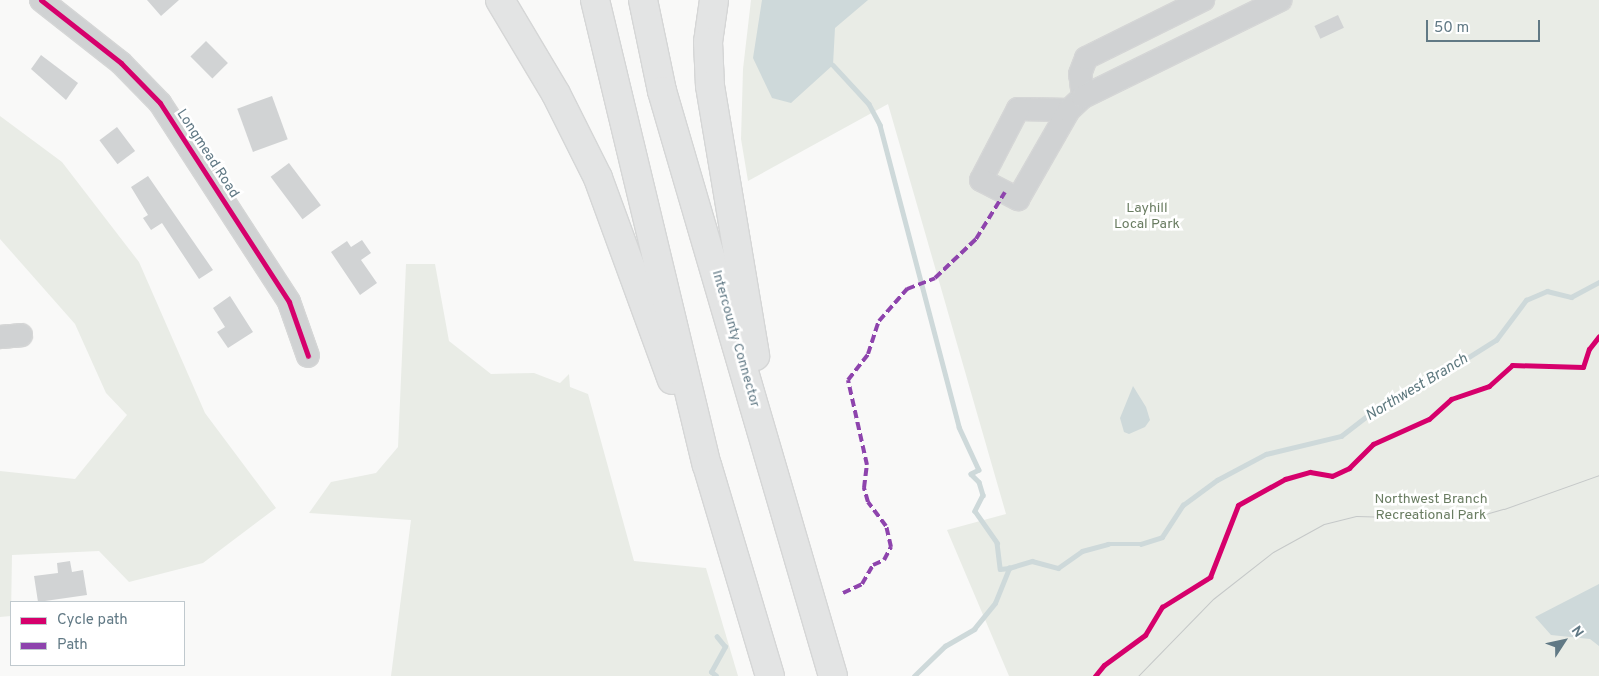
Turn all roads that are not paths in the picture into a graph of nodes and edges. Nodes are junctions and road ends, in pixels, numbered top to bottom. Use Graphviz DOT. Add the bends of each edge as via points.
graph roads {
  1 [pos="41,0"];
  2 [pos="500,0"];
  3 [pos="595,0"];
  4 [pos="643,0"];
  5 [pos="714,0"];
  6 [pos="1203,0"];
  7 [pos="1280,0"];
  8 [pos="308,356"];
  9 [pos="707,466"];
  10 [pos="776,481"];
  11 [pos="770,676"];
  12 [pos="833,676"];
  1 -- 8 [label="street, Longmead Road" via="121,63 160,103 289,302"];
  2 -- 9 [label="highway" via="556,94 598,178 664,361"];
  3 -- 9 [label="highway"];
  4 -- 10 [label="highway, Intercounty Connector" via="662,91"];
  5 -- 10 [label="highway" via="708,42 710,86"];
  6 -- 7 [label="street" via="1086,58 1076,103"];
  9 -- 11 [label="highway"];
  10 -- 12 [label="highway, Intercounty Connector"];
}
